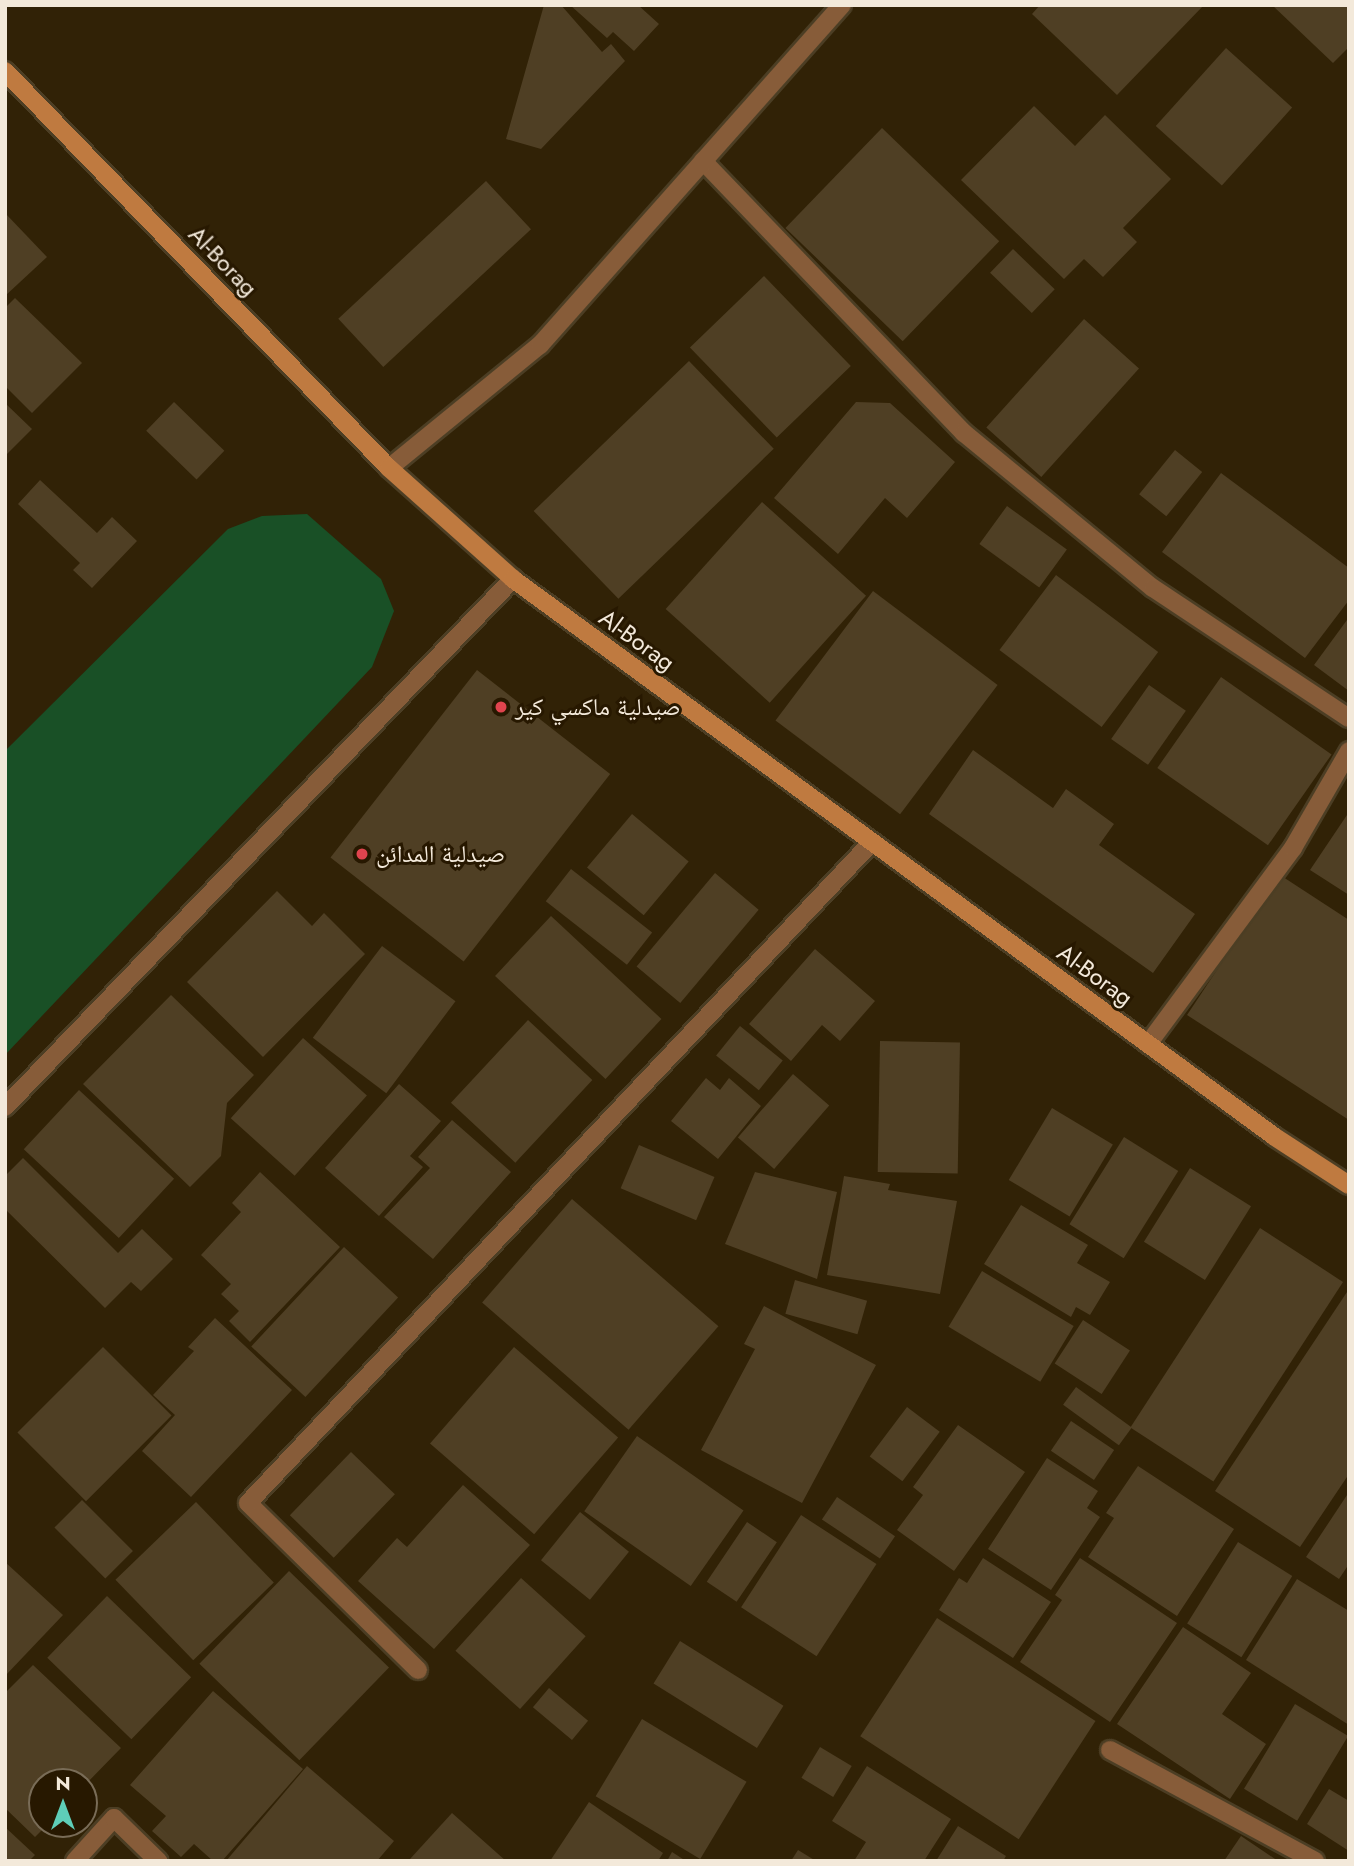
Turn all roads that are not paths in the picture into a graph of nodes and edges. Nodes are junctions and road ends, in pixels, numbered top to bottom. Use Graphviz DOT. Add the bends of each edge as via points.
graph roads {
  1 [pos="842,5"];
  2 [pos="5,71"];
  3 [pos="703,161"];
  4 [pos="389,468"];
  5 [pos="513,579"];
  6 [pos="1349,718"];
  7 [pos="1349,751"];
  8 [pos="872,842"];
  9 [pos="1148,1044"];
  10 [pos="5,1107"];
  11 [pos="1349,1185"];
  12 [pos="418,1670"];
  13 [pos="1110,1750"];
  14 [pos="75,1861"];
  15 [pos="158,1861"];
  16 [pos="1315,1861"];
  1 -- 3 [label="street"];
  2 -- 4 [label="street, Al-Borag"];
  3 -- 4 [label="street" via="540,345"];
  3 -- 6 [label="street" via="964,433 1153,588"];
  4 -- 5 [label="street, Al-Borag"];
  5 -- 8 [label="street, Al-Borag"];
  5 -- 10 [label="street"];
  7 -- 9 [label="street" via="1293,848"];
  8 -- 9 [label="street, Al-Borag"];
  8 -- 12 [label="street" via="248,1503"];
  9 -- 11 [label="street, Al-Borag"];
  13 -- 16 [label="street"];
  14 -- 15 [label="street" via="114,1818"];
}
